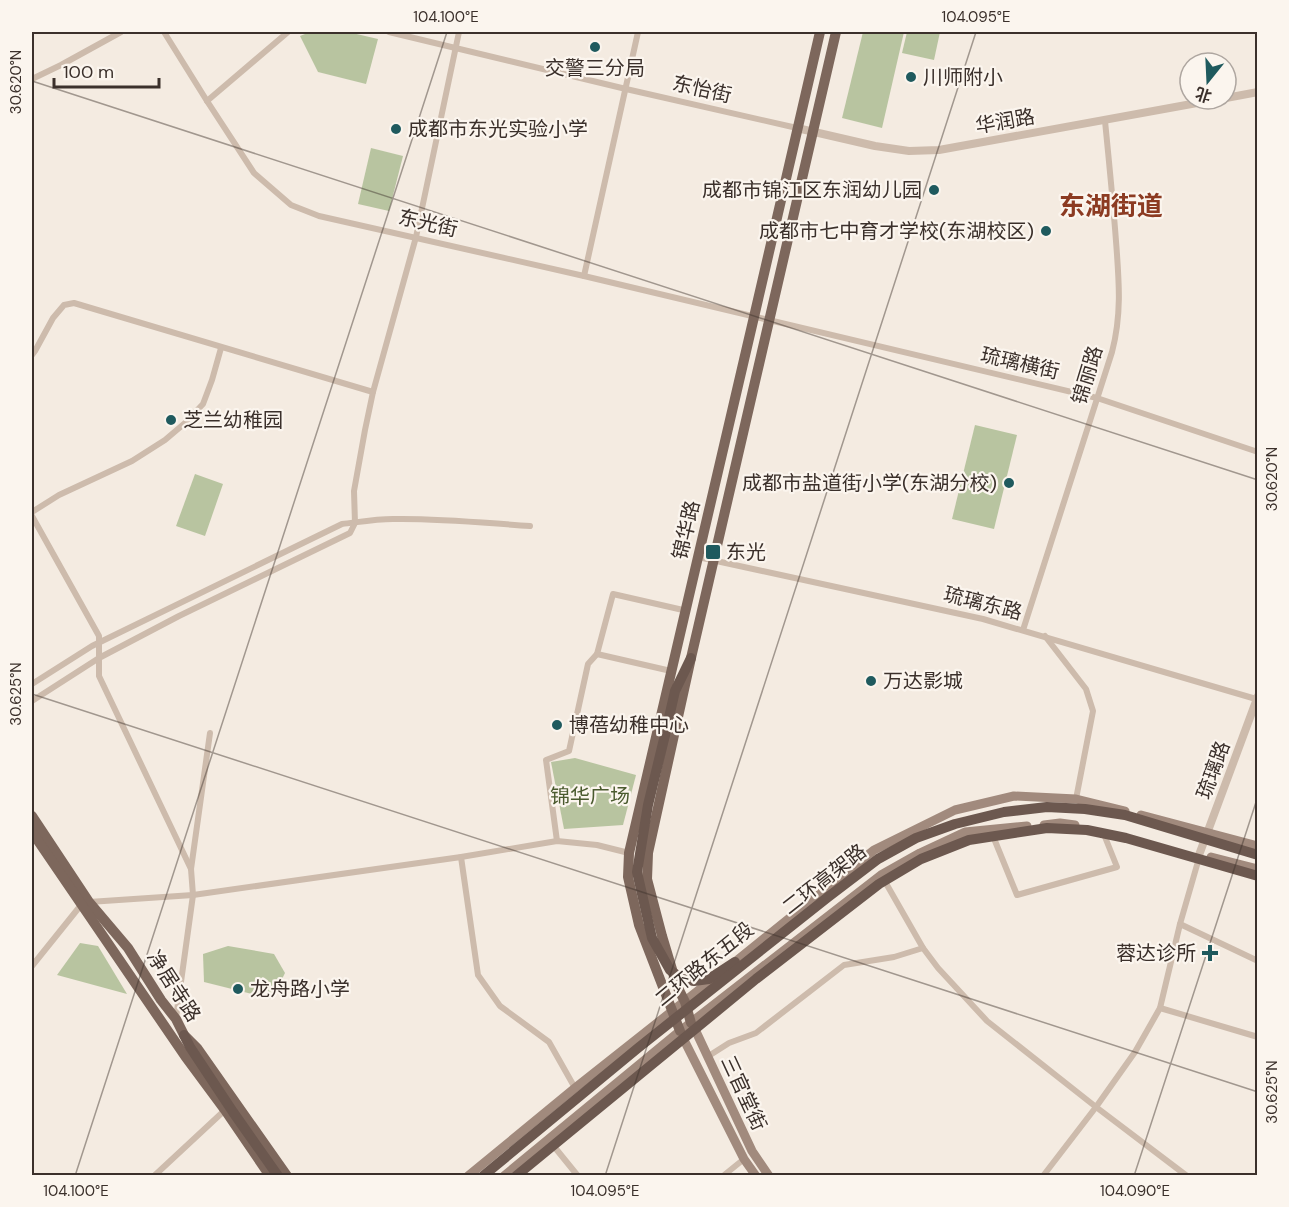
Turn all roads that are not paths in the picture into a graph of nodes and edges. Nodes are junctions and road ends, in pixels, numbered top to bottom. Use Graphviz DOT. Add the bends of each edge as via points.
graph roads {
  1 [pos="120,32"];
  2 [pos="165,32"];
  3 [pos="288,32"];
  4 [pos="389,32"];
  5 [pos="459,32"];
  6 [pos="638,32"];
  7 [pos="819,32"];
  8 [pos="836,32"];
  9 [pos="456,48"];
  10 [pos="32,79"];
  11 [pos="626,88"];
  12 [pos="1257,92"];
  13 [pos="1238,96"];
  14 [pos="207,101"];
  15 [pos="1178,107"];
  16 [pos="1105,121"];
  17 [pos="797,128"];
  18 [pos="814,131"];
  19 [pos="416,237"];
  20 [pos="584,276"];
  21 [pos="754,317"];
  22 [pos="770,320"];
  23 [pos="221,348"];
  24 [pos="32,355"];
  25 [pos="373,392"];
  26 [pos="1097,398"];
  27 [pos="1257,452"];
  28 [pos="32,514"];
  29 [pos="355,523"];
  30 [pos="530,526"];
  31 [pos="698,557"];
  32 [pos="714,560"];
  33 [pos="683,610"];
  34 [pos="1023,630"];
  35 [pos="1044,636"];
  36 [pos="99,643"];
  37 [pos="597,654"];
  38 [pos="99,658"];
  39 [pos="691,658"];
  40 [pos="671,671"];
  41 [pos="32,684"];
  42 [pos="1257,697"];
  43 [pos="32,701"];
  44 [pos="210,733"];
  45 [pos="1076,799"];
  46 [pos="32,816"];
  47 [pos="1102,828"];
  48 [pos="990,830"];
  49 [pos="32,832"];
  50 [pos="1207,832"];
  51 [pos="557,841"];
  52 [pos="1257,846"];
  53 [pos="629,853"];
  54 [pos="1200,855"];
  55 [pos="1257,855"];
  56 [pos="461,857"];
  57 [pos="1257,869"];
  58 [pos="191,870"];
  59 [pos="881,875"];
  60 [pos="1257,876"];
  61 [pos="193,895"];
  62 [pos="828,897"];
  63 [pos="85,903"];
  64 [pos="1180,924"];
  65 [pos="922,948"];
  66 [pos="1257,961"];
  67 [pos="32,966"];
  68 [pos="685,1002"];
  69 [pos="1160,1008"];
  70 [pos="673,1012"];
  71 [pos="176,1019"];
  72 [pos="691,1023"];
  73 [pos="680,1031"];
  74 [pos="184,1035"];
  75 [pos="1257,1037"];
  76 [pos="708,1057"];
  77 [pos="575,1088"];
  78 [pos="1096,1107"];
  79 [pos="225,1110"];
  80 [pos="549,1140"];
  81 [pos="744,1159"];
  82 [pos="154,1176"];
  83 [pos="270,1176"];
  84 [pos="278,1176"];
  85 [pos="287,1176"];
  86 [pos="468,1176"];
  87 [pos="483,1176"];
  88 [pos="504,1176"];
  89 [pos="516,1176"];
  90 [pos="578,1176"];
  91 [pos="723,1176"];
  92 [pos="756,1176"];
  93 [pos="769,1176"];
  94 [pos="1043,1176"];
  95 [pos="1186,1176"];
  1 -- 10 [label="street"];
  2 -- 14 [label="street, 东光街"];
  3 -- 14 [label="street"];
  4 -- 9 [label="street, 东怡街"];
  5 -- 9 [label="street"];
  6 -- 11 [label="street"];
  7 -- 17 [label="main road, 锦华路"];
  8 -- 18 [label="main road, 锦华路"];
  9 -- 11 [label="street, 东怡街"];
  9 -- 19 [label="street"];
  11 -- 17 [label="street, 东怡街"];
  11 -- 20 [label="street"];
  12 -- 13 [label="street"];
  14 -- 19 [label="street, 东光街" via="254,173 291,205 319,216"];
  15 -- 16 [label="street, 华润路"];
  16 -- 18 [label="street, 华润路" via="939,150 875,146"];
  16 -- 26 [label="street, 锦丽路" via="1119,321"];
  17 -- 18 [label="street, 华润路"];
  17 -- 21 [label="main road, 锦华路"];
  18 -- 22 [label="main road, 锦华路"];
  19 -- 20 [label="street, 东光街"];
  19 -- 25 [label="street"];
  20 -- 21 [label="street, 东光街"];
  21 -- 22 [label="street, 东光街"];
  21 -- 31 [label="main road, 锦华路"];
  22 -- 26 [label="street, 琉璃横街"];
  22 -- 32 [label="main road, 锦华路"];
  23 -- 24 [label="street" via="74,303 64,305 53,318"];
  23 -- 25 [label="street"];
  23 -- 28 [label="street" via="203,404 185,423 132,461 59,495"];
  25 -- 29 [label="street" via="354,491"];
  26 -- 27 [label="street, 琉璃横街"];
  26 -- 34 [label="street, 锦丽路"];
  28 -- 36 [label="street" via="99,636"];
  29 -- 30 [label="street" via="407,519"];
  29 -- 36 [label="street" via="342,524"];
  29 -- 38 [label="street" via="350,533"];
  31 -- 32 [label="street, 琉璃东路"];
  31 -- 40 [label="main road, 锦华路"];
  32 -- 34 [label="street, 琉璃东路"];
  32 -- 39 [label="main road, 锦华路"];
  33 -- 37 [label="street" via="613,594"];
  34 -- 35 [label="street, 琉璃东路"];
  35 -- 42 [label="street, 琉璃东路"];
  35 -- 45 [label="street" via="1086,689 1093,711"];
  36 -- 38 [label="street"];
  36 -- 41 [label="street"];
  37 -- 40 [label="street"];
  37 -- 51 [label="street" via="588,664 568,751 546,760"];
  38 -- 43 [label="street"];
  38 -- 58 [label="street" via="99,676"];
  39 -- 62 [label="highway, bridge" via="675,691 648,805 637,872 652,938 670,970 682,979 709,979 800,912"];
  39 -- 68 [label="main road, 锦华路" via="648,853 647,879"];
  40 -- 53 [label="main road, 锦华路"];
  42 -- 50 [label="street, 琉璃路"];
  44 -- 58 [label="street"];
  45 -- 50 [label="main road, 二环路东五段"];
  45 -- 68 [label="main road, 二环路东五段" via="1014,796 955,810 874,850"];
  46 -- 63 [label="main road, 净居寺路"];
  47 -- 48 [label="main road, 二环路东五段" via="1060,823"];
  47 -- 48 [label="street" via="1117,867 1017,895"];
  47 -- 54 [label="main road, 二环路东五段"];
  48 -- 59 [label="main road, 二环路东五段" via="965,832"];
  49 -- 63 [label="main road, 净居寺路"];
  50 -- 52 [label="main road, 二环路东五段"];
  50 -- 54 [label="street, 琉璃路"];
  51 -- 53 [label="street"];
  51 -- 56 [label="street"];
  53 -- 70 [label="main road, 锦华路" via="628,877 639,926"];
  54 -- 57 [label="main road, 二环路东五段"];
  54 -- 64 [label="street"];
  55 -- 62 [label="highway, 二环高架路, bridge" via="1125,815 1047,807 1004,812 916,838 878,859"];
  56 -- 61 [label="street"];
  56 -- 77 [label="street" via="478,975 500,1006 549,1042"];
  58 -- 61 [label="street"];
  59 -- 65 [label="street"];
  59 -- 72 [label="main road, 二环路东五段"];
  60 -- 89 [label="highway, 二环高架路, bridge" via="1126,838 1057,828 969,840 921,859 879,884 756,979"];
  61 -- 63 [label="street"];
  61 -- 71 [label="street"];
  62 -- 87 [label="highway, 二环高架路, bridge"];
  63 -- 67 [label="street"];
  63 -- 71 [label="main road, 净居寺路" via="128,948"];
  63 -- 79 [label="main road, 净居寺路"];
  64 -- 66 [label="street"];
  64 -- 69 [label="street"];
  65 -- 76 [label="street" via="844,965 756,1033 729,1043"];
  65 -- 78 [label="street" via="987,1021"];
  68 -- 70 [label="main road, 二环路东五段"];
  68 -- 72 [label="main road, 锦华路"];
  69 -- 75 [label="street"];
  69 -- 78 [label="street"];
  70 -- 73 [label="main road, 锦华路"];
  70 -- 77 [label="main road, 二环路东五段"];
  71 -- 74 [label="main road, 净居寺路"];
  72 -- 73 [label="main road, 二环路东五段"];
  72 -- 76 [label="main road, 三官堂街"];
  73 -- 80 [label="main road, 二环路东五段"];
  73 -- 81 [label="main road, 三官堂街"];
  74 -- 84 [label="highway"];
  74 -- 85 [label="main road, 净居寺路"];
  76 -- 93 [label="main road, 三官堂街" via="752,1152"];
  77 -- 86 [label="main road, 二环路东五段"];
  78 -- 94 [label="street"];
  78 -- 95 [label="street"];
  79 -- 82 [label="street"];
  79 -- 83 [label="main road, 净居寺路"];
  80 -- 88 [label="main road, 二环路东五段"];
  80 -- 90 [label="street"];
  81 -- 91 [label="street"];
  81 -- 92 [label="main road, 三官堂街"];
}
